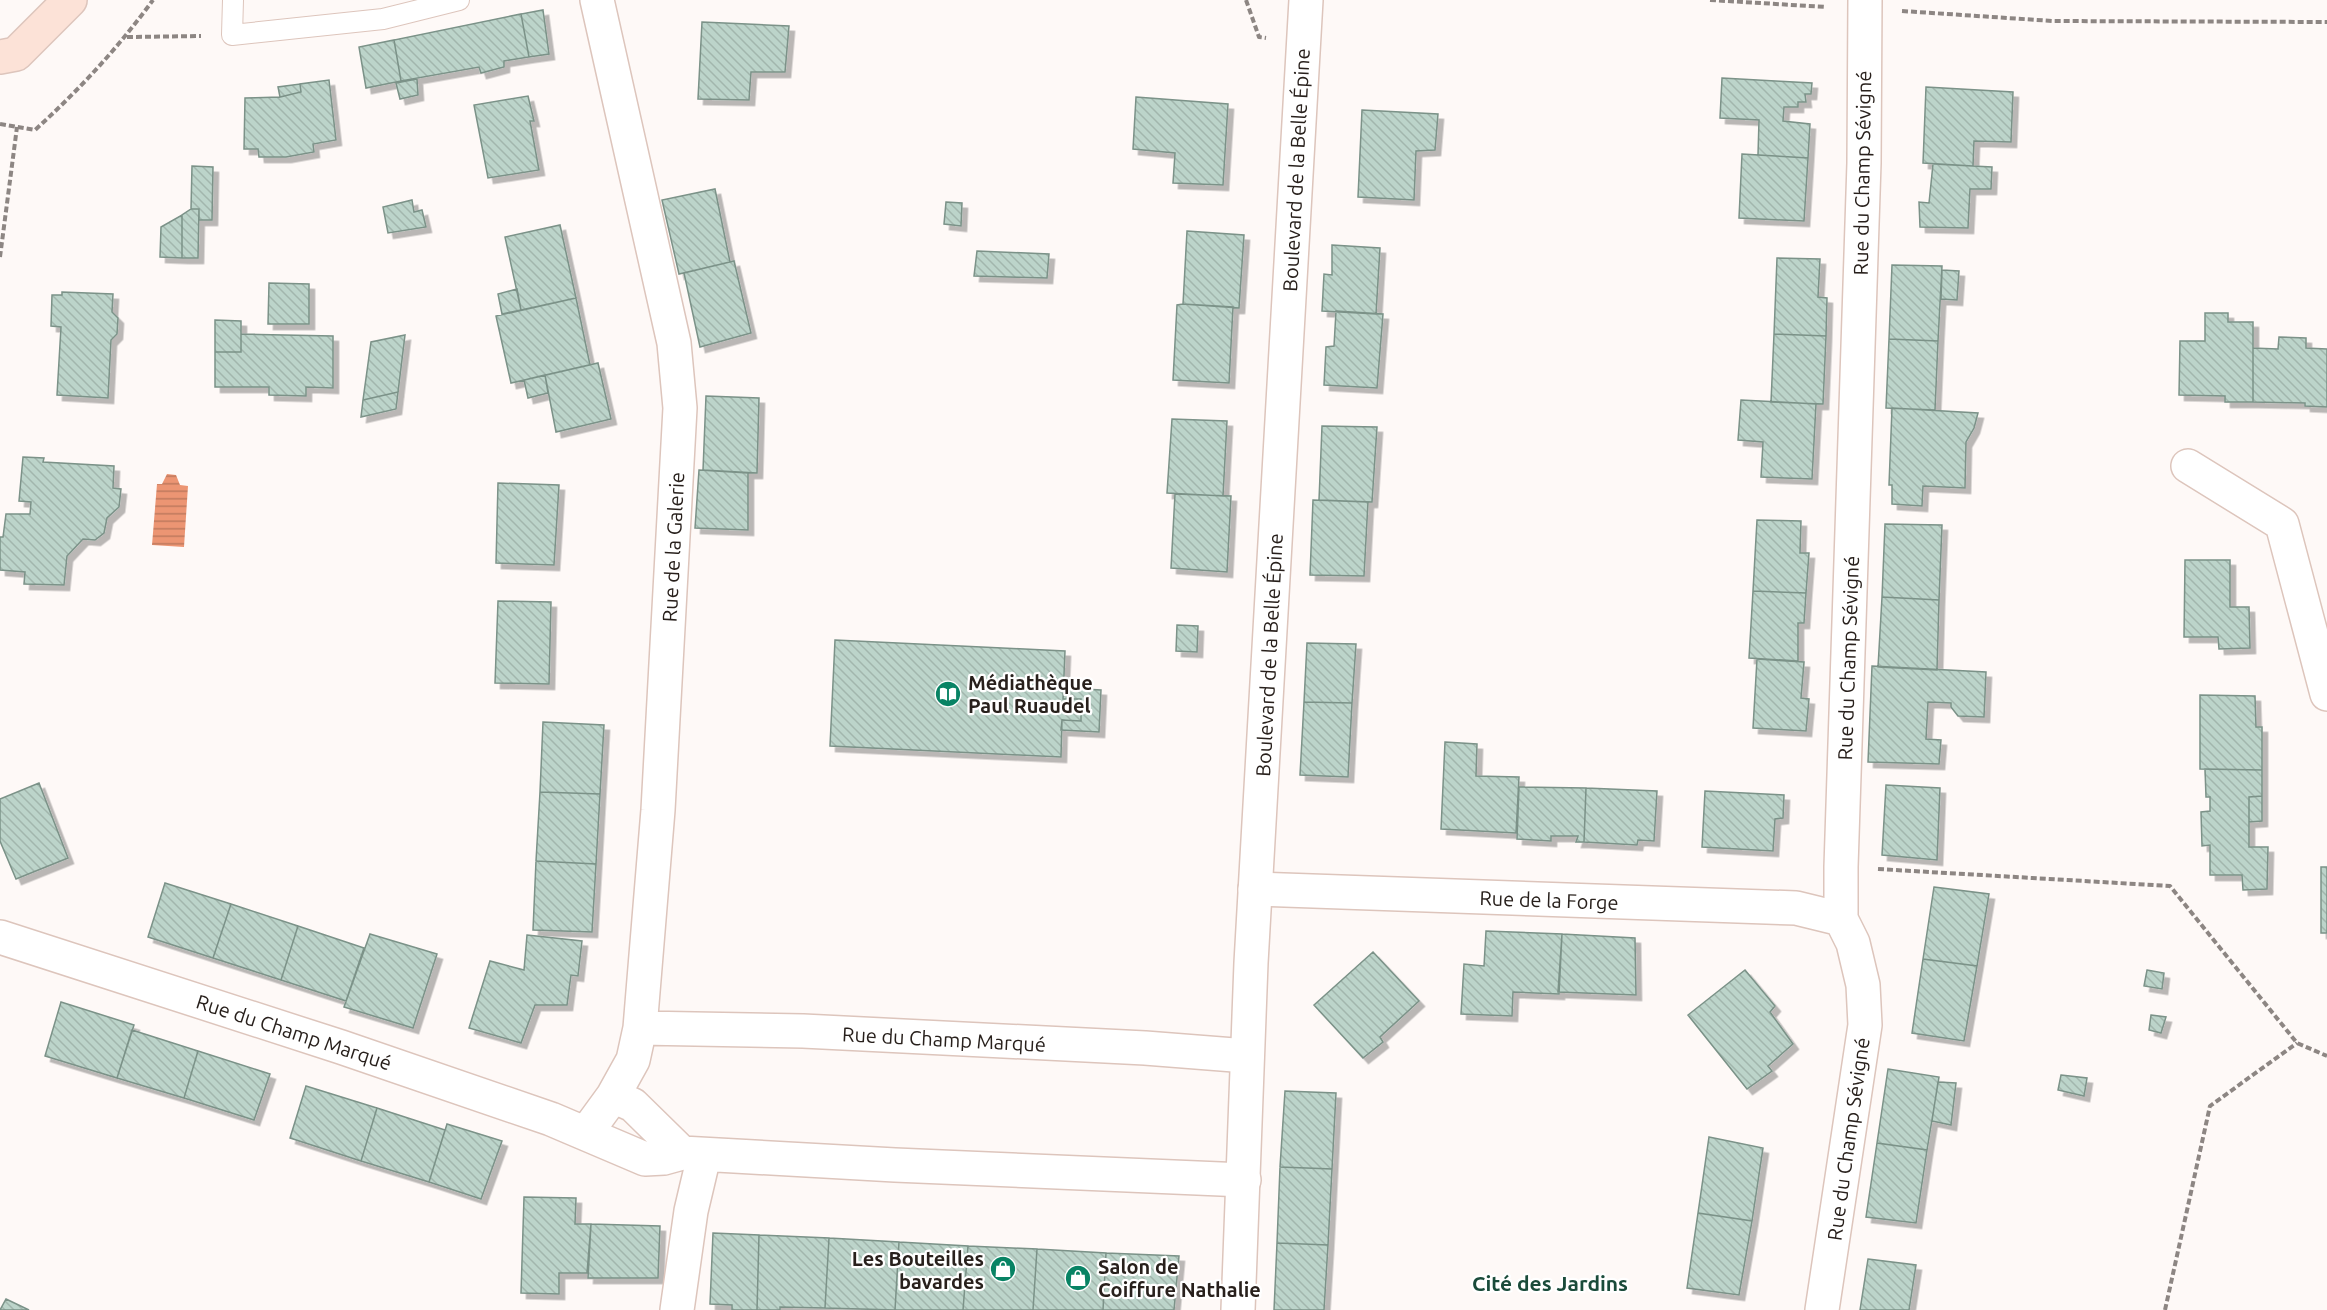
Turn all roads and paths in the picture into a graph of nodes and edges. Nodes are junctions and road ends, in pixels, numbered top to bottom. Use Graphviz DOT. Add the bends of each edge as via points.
graph roads {
  1 [pos="70,0"];
  2 [pos="153,0"];
  3 [pos="233,0"];
  4 [pos="459,0"];
  5 [pos="597,0"];
  6 [pos="1306,0"];
  7 [pos="1710,0"];
  8 [pos="1865,4"];
  9 [pos="2327,22"];
  10 [pos="232,35"];
  11 [pos="127,37"];
  12 [pos="0,57"];
  13 [pos="0,124"];
  14 [pos="17,127"];
  15 [pos="0,257"];
  16 [pos="2188,465"];
  17 [pos="2327,694"];
  18 [pos="1841,867"];
  19 [pos="1255,890"];
  20 [pos="1842,919"];
  21 [pos="0,937"];
  22 [pos="640,1028"];
  23 [pos="2297,1044"];
  24 [pos="1247,1056"];
  25 [pos="2327,1056"];
  26 [pos="614,1096"];
  27 [pos="586,1133"];
  28 [pos="693,1154"];
  29 [pos="1244,1180"];
  30 [pos="677,1310"];
  31 [pos="1238,1310"];
  32 [pos="1822,1310"];
  33 [pos="2165,1310"];
  1 -- 12 [label="main road" via="16,54"];
  2 -- 11 [label="path"];
  3 -- 10 [label="lane"];
  4 -- 10 [label="lane" via="383,19"];
  5 -- 22 [label="street, Rue de la Galerie" via="674,343 680,408 658,810"];
  6 -- 19 [label="street, Boulevard de la Belle Épine"];
  7 -- 8 [label="path"];
  8 -- 9 [label="path" via="2053,21"];
  8 -- 18 [label="street, Rue du Champ Sévigné" via="1864,174"];
  10 -- 11 [label="path"];
  11 -- 14 [label="path" via="76,93 35,130"];
  13 -- 14 [label="path"];
  14 -- 15 [label="path"];
  16 -- 17 [label="street" via="2282,524"];
  18 -- 20 [label="street, Rue du Champ Sévigné"];
  18 -- 23 [label="path" via="2170,886"];
  19 -- 20 [label="street, Rue de la Forge" via="1797,908"];
  19 -- 24 [label="street, Boulevard de la Belle Épine"];
  20 -- 32 [label="street, Rue du Champ Sévigné" via="1853,943 1863,985 1865,1025"];
  21 -- 27 [label="street, Rue du Champ Marqué" via="341,1047"];
  22 -- 24 [label="street, Rue du Champ Marqué" via="803,1031"];
  22 -- 26 [label="street, Rue de la Galerie" via="633,1060"];
  23 -- 25 [label="path"];
  23 -- 33 [label="path" via="2210,1106"];
  24 -- 29 [label="street, Boulevard de la Belle Épine"];
  26 -- 27 [label="street"];
  26 -- 28 [label="street" via="633,1105"];
  27 -- 28 [label="street, Rue du Champ Marqué" via="645,1159"];
  28 -- 29 [label="street, Rue du Champ Marqué"];
  28 -- 30 [label="street" via="692,1211"];
  29 -- 31 [label="street, Boulevard de la Belle Épine"];
}
